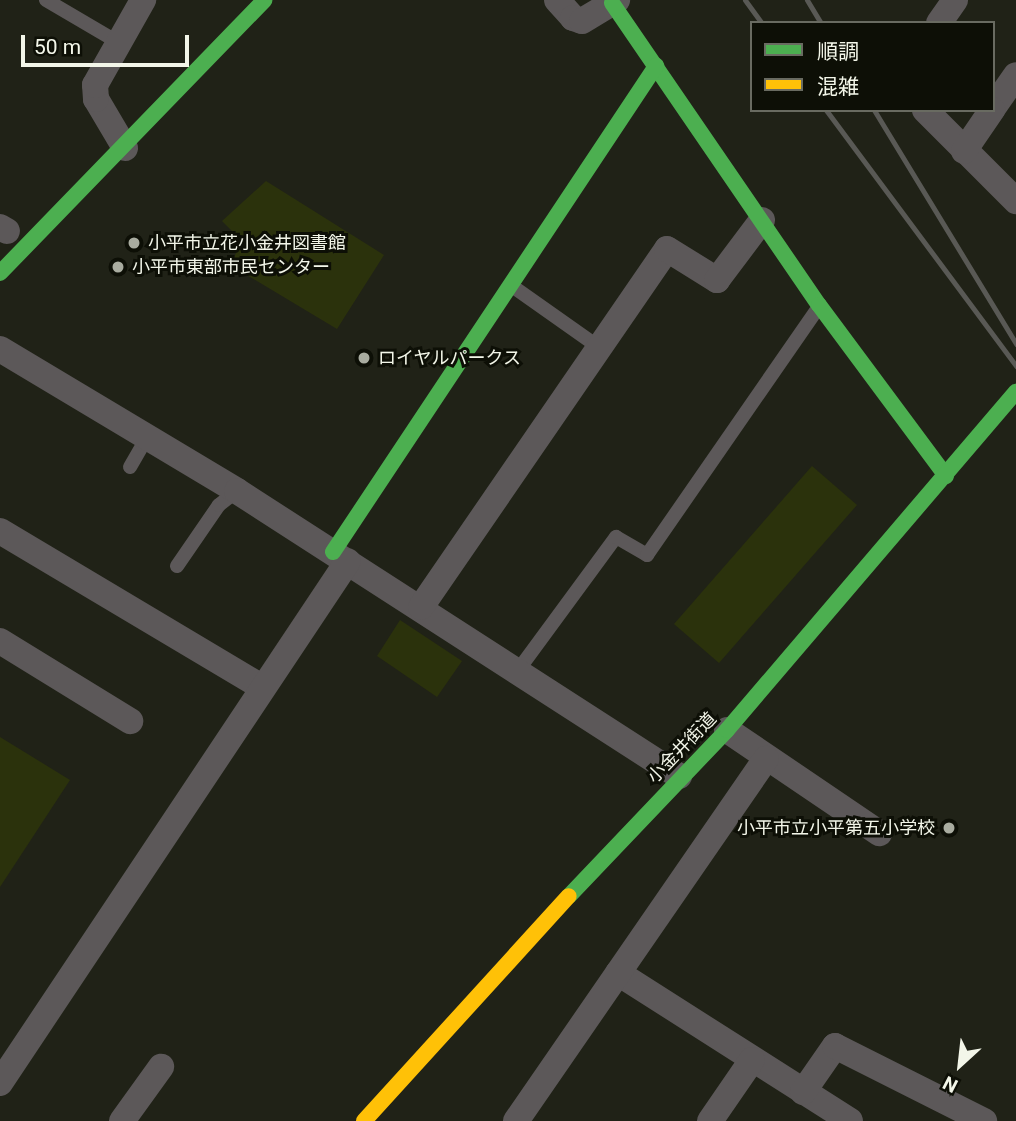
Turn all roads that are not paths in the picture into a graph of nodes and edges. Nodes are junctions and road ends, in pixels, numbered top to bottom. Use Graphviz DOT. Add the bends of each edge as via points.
graph roads {
  1 [pos="46,0"];
  2 [pos="143,0"];
  3 [pos="265,0"];
  4 [pos="557,0"];
  5 [pos="955,0"];
  6 [pos="615,2"];
  7 [pos="940,21"];
  8 [pos="116,41"];
  9 [pos="656,66"];
  10 [pos="1016,75"];
  11 [pos="995,106"];
  12 [pos="927,112"];
  13 [pos="991,112"];
  14 [pos="125,148"];
  15 [pos="964,151"];
  16 [pos="1016,201"];
  17 [pos="762,220"];
  18 [pos="0,273"];
  19 [pos="511,285"];
  20 [pos="820,306"];
  21 [pos="600,348"];
  22 [pos="0,349"];
  23 [pos="1016,393"];
  24 [pos="147,438"];
  25 [pos="131,467"];
  26 [pos="946,476"];
  27 [pos="237,491"];
  28 [pos="0,531"];
  29 [pos="341,556"];
  30 [pos="177,566"];
  31 [pos="421,607"];
  32 [pos="0,641"];
  33 [pos="519,669"];
  34 [pos="260,686"];
  35 [pos="130,721"];
  36 [pos="727,730"];
  37 [pos="766,759"];
  38 [pos="679,776"];
  39 [pos="879,833"];
  40 [pos="618,972"];
  41 [pos="752,1060"];
  42 [pos="161,1067"];
  43 [pos="0,1083"];
  44 [pos="803,1092"];
  45 [pos="525,1118"];
  46 [pos="122,1121"];
  47 [pos="364,1121"];
  48 [pos="710,1121"];
  49 [pos="850,1121"];
  50 [pos="984,1121"];
  1 -- 8 [label="lane"];
  2 -- 8 [label="street"];
  3 -- 14 [label="street"];
  4 -- 6 [label="street" via="566,13 582,20"];
  5 -- 7 [label="street"];
  6 -- 9 [label="street"];
  8 -- 14 [label="street" via="95,85 96,99"];
  9 -- 17 [label="street"];
  9 -- 19 [label="street"];
  10 -- 11 [label="street"];
  12 -- 15 [label="street"];
  13 -- 15 [label="street"];
  14 -- 18 [label="street"];
  15 -- 16 [label="street"];
  17 -- 20 [label="street"];
  17 -- 21 [label="street" via="717,280 667,249"];
  19 -- 21 [label="lane"];
  19 -- 29 [label="street"];
  20 -- 26 [label="street"];
  20 -- 33 [label="lane" via="647,555 616,537"];
  21 -- 31 [label="street"];
  22 -- 24 [label="street"];
  23 -- 26 [label="street, 小金井街道"];
  24 -- 25 [label="lane"];
  24 -- 27 [label="street"];
  26 -- 36 [label="street, 小金井街道"];
  27 -- 29 [label="street"];
  27 -- 30 [label="lane" via="219,505"];
  28 -- 34 [label="street"];
  29 -- 31 [label="street"];
  29 -- 34 [label="street"];
  31 -- 33 [label="street"];
  32 -- 35 [label="street"];
  33 -- 38 [label="street"];
  34 -- 43 [label="street"];
  36 -- 37 [label="street"];
  36 -- 38 [label="street, 小金井街道"];
  37 -- 39 [label="street"];
  37 -- 40 [label="street"];
  38 -- 47 [label="street, 小金井街道"];
  40 -- 41 [label="street"];
  40 -- 45 [label="street"];
  41 -- 44 [label="street"];
  41 -- 48 [label="street"];
  42 -- 46 [label="street"];
  44 -- 49 [label="street"];
  44 -- 50 [label="street" via="835,1046"];
}
